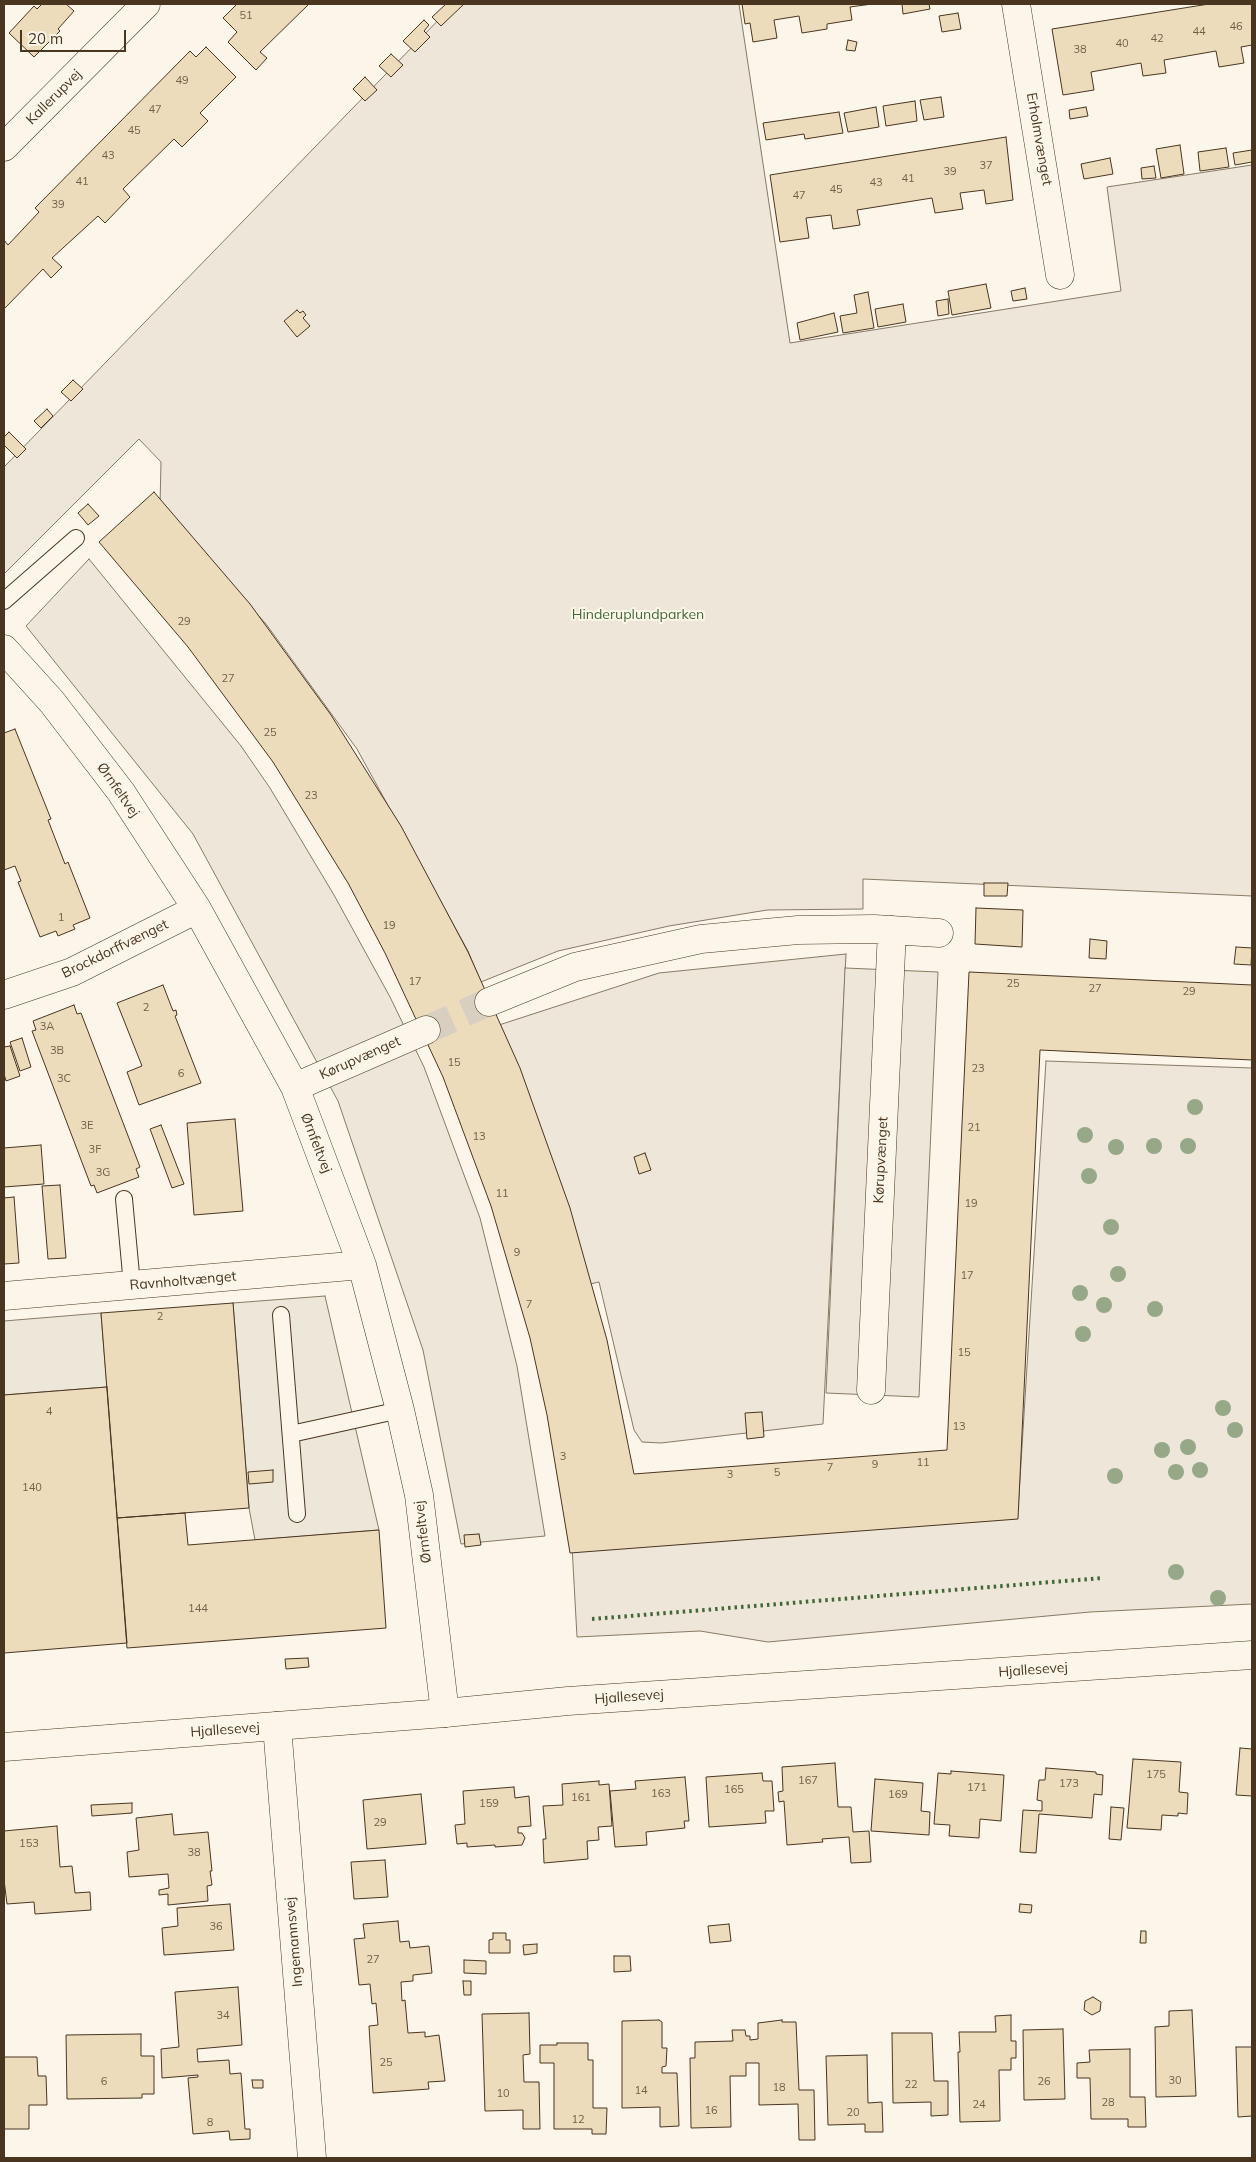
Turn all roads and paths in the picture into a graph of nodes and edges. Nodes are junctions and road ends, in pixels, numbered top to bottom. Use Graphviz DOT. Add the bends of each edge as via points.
graph roads {
  1 [pos="146,4"];
  2 [pos="1016,4"];
  3 [pos="4,147"];
  4 [pos="1060,275"];
  5 [pos="76,538"];
  6 [pos="4,600"];
  7 [pos="4,649"];
  8 [pos="197,909"];
  9 [pos="892,930"];
  10 [pos="939,933"];
  11 [pos="4,995"];
  12 [pos="489,1002"];
  13 [pos="426,1030"];
  14 [pos="295,1087"];
  15 [pos="124,1199"];
  16 [pos="362,1265"];
  17 [pos="132,1285"];
  18 [pos="4,1296"];
  19 [pos="282,1315"];
  20 [pos="871,1390"];
  21 [pos="400,1410"];
  22 [pos="291,1434"];
  23 [pos="298,1514"];
  24 [pos="1252,1655"];
  25 [pos="445,1713"];
  26 [pos="277,1726"];
  27 [pos="5,1747"];
  28 [pos="312,2158"];
  1 -- 3 [label="street, Kallerupvej"];
  2 -- 4 [label="street, Erholmvænget"];
  5 -- 6 [label="lane"];
  7 -- 8 [label="street, Ørnfeltvej" via="52,702 122,792"];
  8 -- 11 [label="street, Brockdorffvænget" via="72,972"];
  8 -- 14 [label="street, Ørnfeltvej"];
  9 -- 10 [label="street"];
  9 -- 12 [label="street" via="798,930 701,939 575,967"];
  9 -- 20 [label="street, Kørupvænget"];
  13 -- 14 [label="street, Kørupvænget"];
  14 -- 16 [label="street, Ørnfeltvej"];
  15 -- 17 [label="lane"];
  16 -- 17 [label="street, Ravnholtvænget"];
  16 -- 21 [label="street, Ørnfeltvej"];
  17 -- 18 [label="street, Ravnholtvænget"];
  19 -- 22 [label="lane"];
  21 -- 22 [label="lane"];
  21 -- 25 [label="street, Ørnfeltvej" via="419,1495"];
  22 -- 23 [label="lane"];
  24 -- 25 [label="street, Hjallesevej" via="578,1700"];
  25 -- 26 [label="street, Hjallesevej"];
  26 -- 27 [label="street, Hjallesevej"];
  26 -- 28 [label="street, Ingemannsvej"];
}
